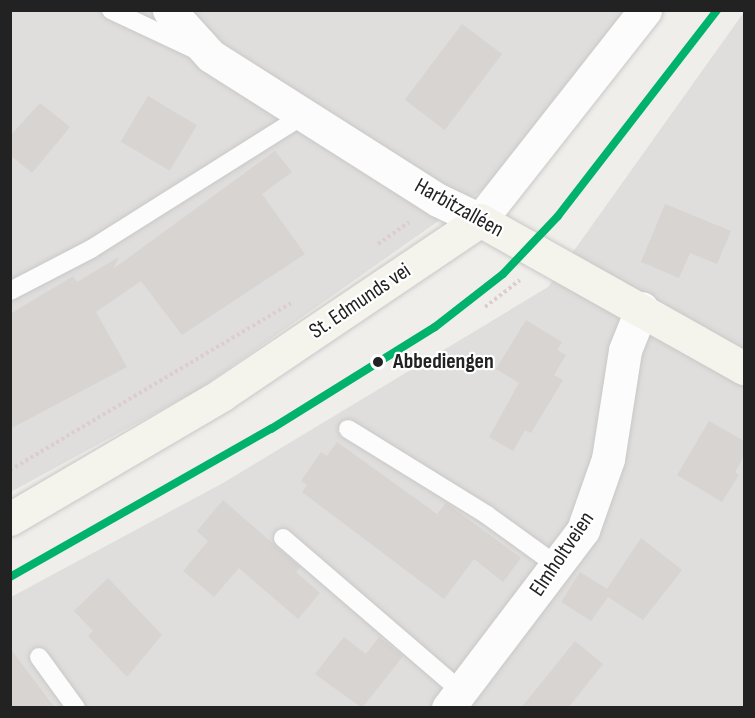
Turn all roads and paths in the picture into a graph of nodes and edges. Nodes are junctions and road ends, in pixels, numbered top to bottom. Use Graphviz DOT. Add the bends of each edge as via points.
graph roads {
  1 [pos="111,10"];
  2 [pos="169,10"];
  3 [pos="196,10"];
  4 [pos="645,10"];
  5 [pos="211,56"];
  6 [pos="305,114"];
  7 [pos="438,200"];
  8 [pos="480,220"];
  9 [pos="372,249"];
  10 [pos="10,291"];
  11 [pos="297,300"];
  12 [pos="642,308"];
  13 [pos="744,368"];
  14 [pos="348,429"];
  15 [pos="10,470"];
  16 [pos="10,519"];
  17 [pos="283,538"];
  18 [pos="559,567"];
  19 [pos="39,657"];
  20 [pos="455,700"];
  21 [pos="76,708"];
  1 -- 5 [label="lane"];
  2 -- 5 [label="street, Harbitzalléen"];
  3 -- 5 [label="street"];
  4 -- 8 [label="street, St. Edmunds vei"];
  5 -- 6 [label="street, Harbitzalléen"];
  6 -- 7 [label="street, Harbitzalléen"];
  6 -- 10 [label="lane" via="91,249"];
  7 -- 8 [label="street, Harbitzalléen"];
  7 -- 9 [label="path"];
  8 -- 12 [label="street, Harbitzalléen"];
  8 -- 16 [label="street, St. Edmunds vei" via="221,395"];
  11 -- 15 [label="path"];
  12 -- 13 [label="street, Harbitzalléen"];
  12 -- 18 [label="street, Elmholtveien" via="625,350 597,500"];
  14 -- 18 [label="lane" via="487,515"];
  17 -- 20 [label="lane"];
  18 -- 20 [label="street, Elmholtveien"];
  19 -- 21 [label="lane"];
}
